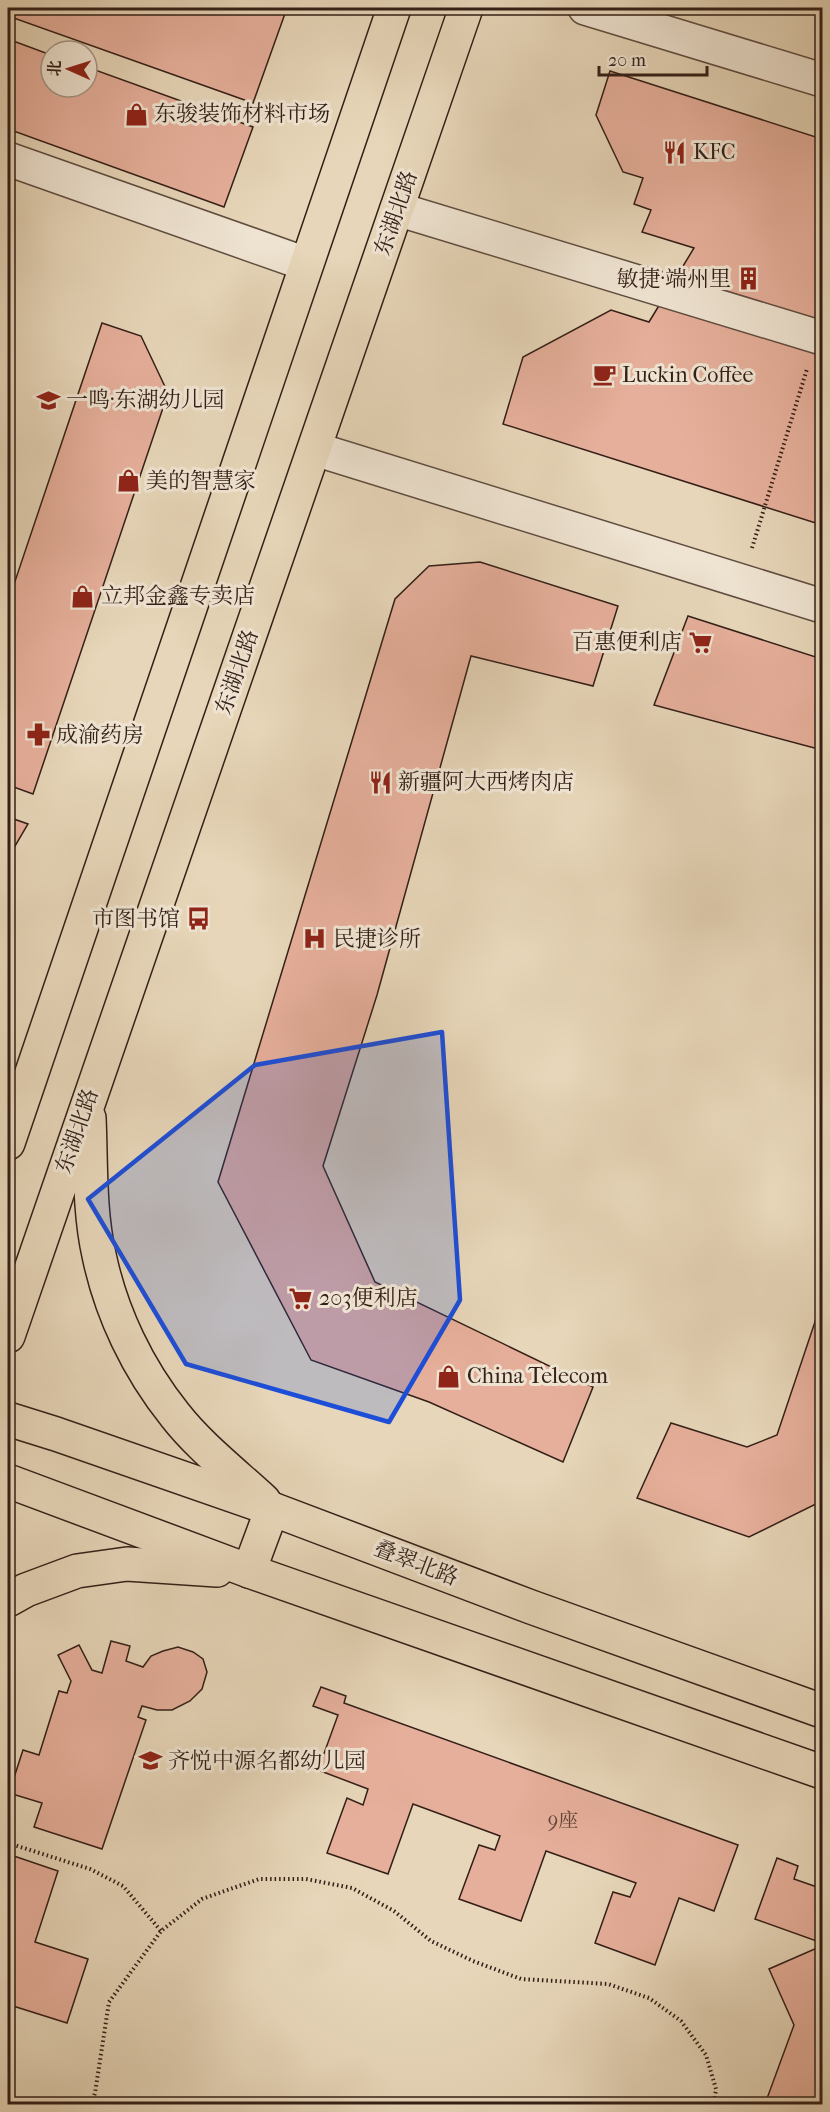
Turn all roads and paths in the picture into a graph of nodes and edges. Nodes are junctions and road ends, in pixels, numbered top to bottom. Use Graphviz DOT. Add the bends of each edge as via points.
graph roads {
  1 [pos="394,8"];
  2 [pos="466,8"];
  3 [pos="585,8"];
  4 [pos="822,80"];
  5 [pos="8,159"];
  6 [pos="397,209"];
  7 [pos="306,264"];
  8 [pos="820,337"];
  9 [pos="315,449"];
  10 [pos="742,580"];
  11 [pos="822,606"];
  12 [pos="89,1096"];
  13 [pos="8,1143"];
  14 [pos="8,1336"];
  15 [pos="8,1419"];
  16 [pos="8,1481"];
  17 [pos="272,1509"];
  18 [pos="249,1571"];
  19 [pos="8,1600"];
  20 [pos="822,1711"];
  21 [pos="822,1772"];
  22 [pos="8,1843"];
  23 [pos="161,1931"];
  24 [pos="92,2104"];
  25 [pos="411,2104"];
  26 [pos="419,2104"];
  27 [pos="714,2104"];
  1 -- 7 [label="main road"];
  2 -- 6 [label="main road, 东湖北路"];
  3 -- 4 [label="street"];
  5 -- 7 [label="street"];
  6 -- 8 [label="street"];
  6 -- 9 [label="main road, 东湖北路"];
  7 -- 13 [label="main road"];
  8 -- 10 [label="path"];
  9 -- 10 [label="street"];
  9 -- 12 [label="main road, 东湖北路"];
  10 -- 11 [label="street"];
  12 -- 14 [label="main road, 东湖北路"];
  12 -- 17 [label="main road" via="92,1196 99,1254 116,1316 144,1370 175,1416"];
  15 -- 17 [label="main road, 叠翠北路"];
  16 -- 18 [label="main road"];
  17 -- 18 [label="main road"];
  17 -- 20 [label="main road, 叠翠北路"];
  18 -- 19 [label="main road" via="127,1564 77,1571"];
  18 -- 21 [label="main road"];
  22 -- 23 [label="path" via="90,1869 123,1886"];
  23 -- 24 [label="path" via="109,2002"];
  23 -- 27 [label="path" via="202,1899 259,1879 306,1879 352,1888 394,1911 431,1941 521,1979 608,1984 650,1998 681,2021 706,2055 716,2089"];
  25 -- 26 [label="path"];
}
